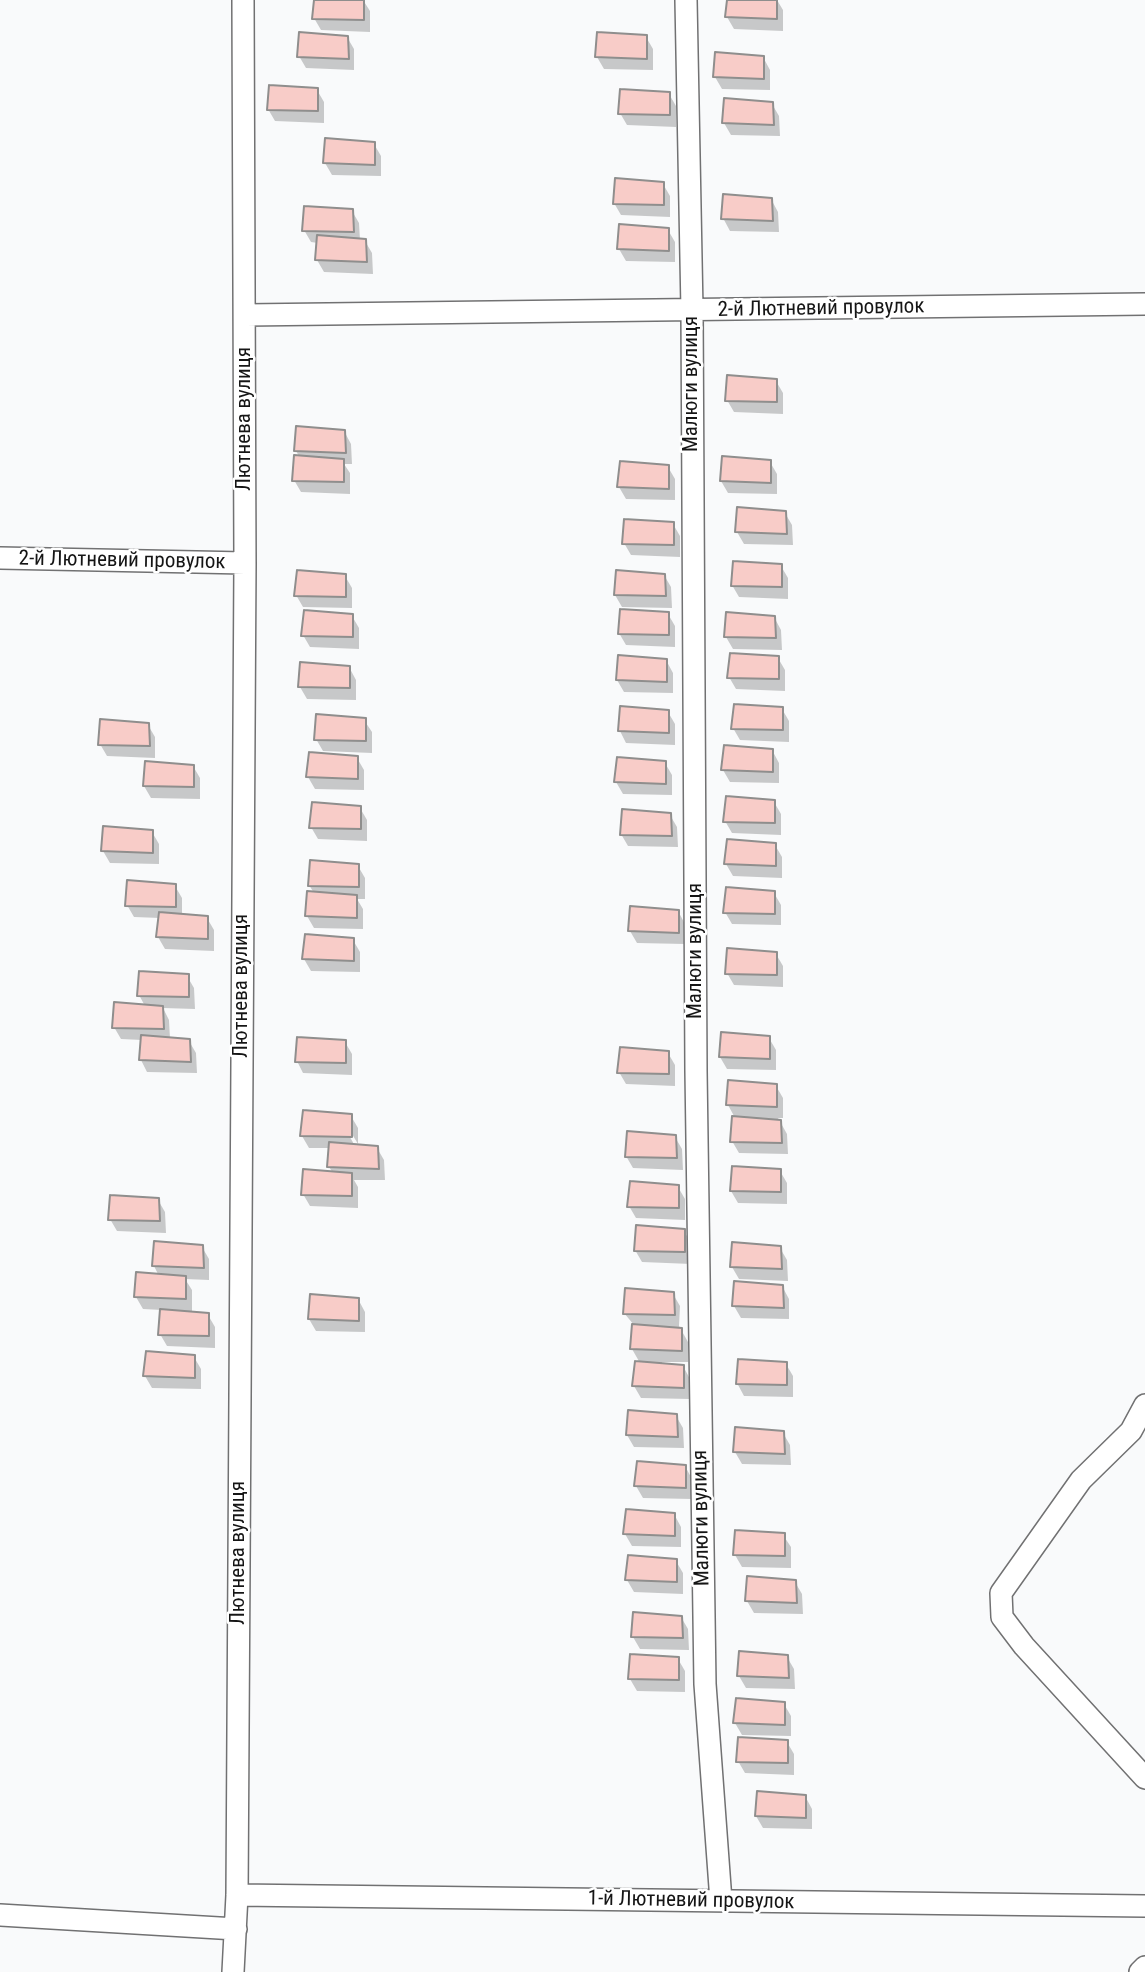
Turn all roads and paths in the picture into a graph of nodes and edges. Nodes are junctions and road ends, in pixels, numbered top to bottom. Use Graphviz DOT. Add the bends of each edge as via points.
graph roads {
  1 [pos="243,0"];
  2 [pos="685,0"];
  3 [pos="1145,304"];
  4 [pos="692,310"];
  5 [pos="246,315"];
  6 [pos="0,558"];
  7 [pos="245,563"];
  8 [pos="1145,1405"];
  9 [pos="1145,1778"];
  10 [pos="237,1895"];
  11 [pos="721,1901"];
  12 [pos="1145,1906"];
  13 [pos="0,1915"];
  14 [pos="236,1929"];
  15 [pos="1145,1967"];
  16 [pos="233,1972"];
  17 [pos="1140,1972"];
  1 -- 5 [label="street, Лютнева вулиця"];
  2 -- 4 [label="street, Малюги вулиця"];
  3 -- 4 [label="street, 2-й Лютневий провулок"];
  4 -- 5 [label="street, 2-й Лютневий провулок"];
  4 -- 11 [label="street, Малюги вулиця" via="705,1684"];
  5 -- 7 [label="street, Лютнева вулиця"];
  6 -- 7 [label="street, 2-й Лютневий провулок"];
  7 -- 10 [label="street, Лютнева вулиця"];
  8 -- 9 [label="street" via="1131,1431 1081,1480 1000,1593 1002,1617 1024,1646"];
  10 -- 11 [label="street, 1-й Лютневий провулок"];
  10 -- 14 [label="street, Лютнева вулиця"];
  11 -- 12 [label="street, 1-й Лютневий провулок"];
  13 -- 14 [label="street"];
  14 -- 16 [label="street, Лютнева вулиця"];
  15 -- 17 [label="street"];
}
